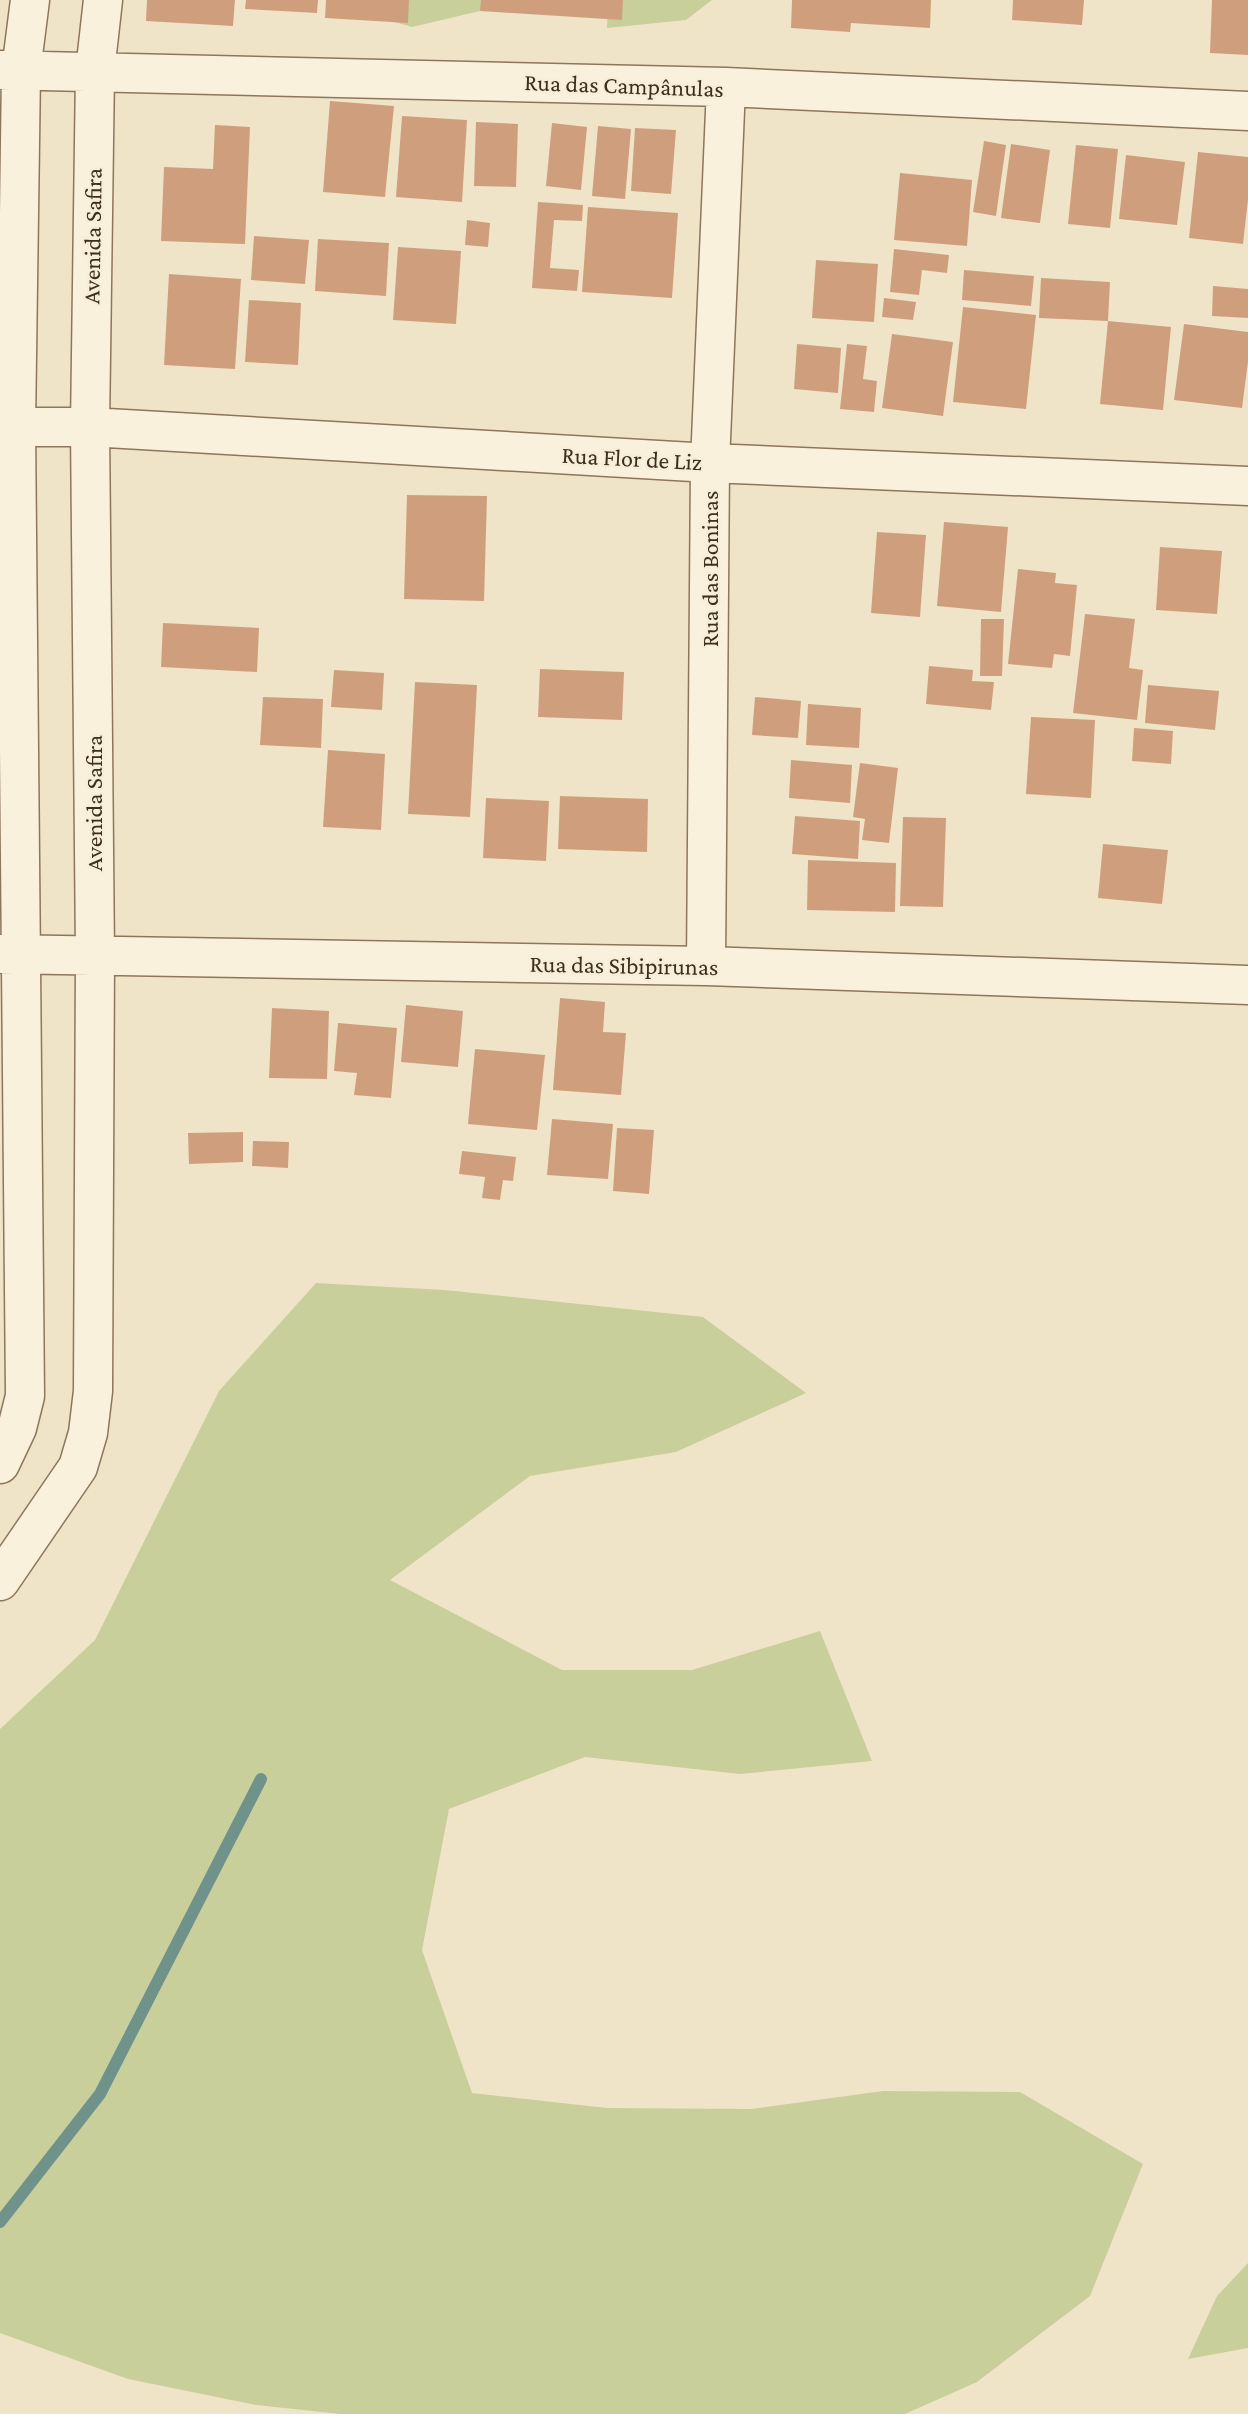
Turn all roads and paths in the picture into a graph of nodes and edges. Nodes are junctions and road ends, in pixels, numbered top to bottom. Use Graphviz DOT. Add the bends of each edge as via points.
graph roads {
  1 [pos="30,0"];
  2 [pos="103,0"];
  3 [pos="10,70"];
  4 [pos="94,71"];
  5 [pos="726,87"];
  6 [pos="1248,111"];
  7 [pos="16,427"];
  8 [pos="90,427"];
  9 [pos="710,463"];
  10 [pos="1248,486"];
  11 [pos="10,954"];
  12 [pos="95,955"];
  13 [pos="706,967"];
  14 [pos="1248,985"];
  15 [pos="1,1460"];
  16 [pos="0,1581"];
  1 -- 3 [label="street"];
  2 -- 4 [label="street, Avenida Safira"];
  3 -- 4 [label="street, Rua das Campânulas"];
  3 -- 7 [label="street"];
  4 -- 5 [label="street, Rua das Campânulas"];
  4 -- 8 [label="street, Avenida Safira"];
  5 -- 6 [label="street, Rua das Campânulas"];
  5 -- 9 [label="street, Rua das Boninas"];
  7 -- 8 [label="street, Rua Flor de Liz"];
  7 -- 11 [label="street"];
  8 -- 9 [label="street, Rua Flor de Liz"];
  8 -- 12 [label="street, Avenida Safira"];
  9 -- 10 [label="street, Rua Flor de Liz"];
  9 -- 13 [label="street, Rua das Boninas"];
  11 -- 12 [label="street, Rua das Sibipirunas"];
  11 -- 15 [label="street" via="25,1396 17,1429"];
  12 -- 13 [label="street, Rua das Sibipirunas"];
  12 -- 16 [label="street, Avenida Safira" via="93,1391 88,1433 78,1467"];
  13 -- 14 [label="street, Rua das Sibipirunas"];
}
